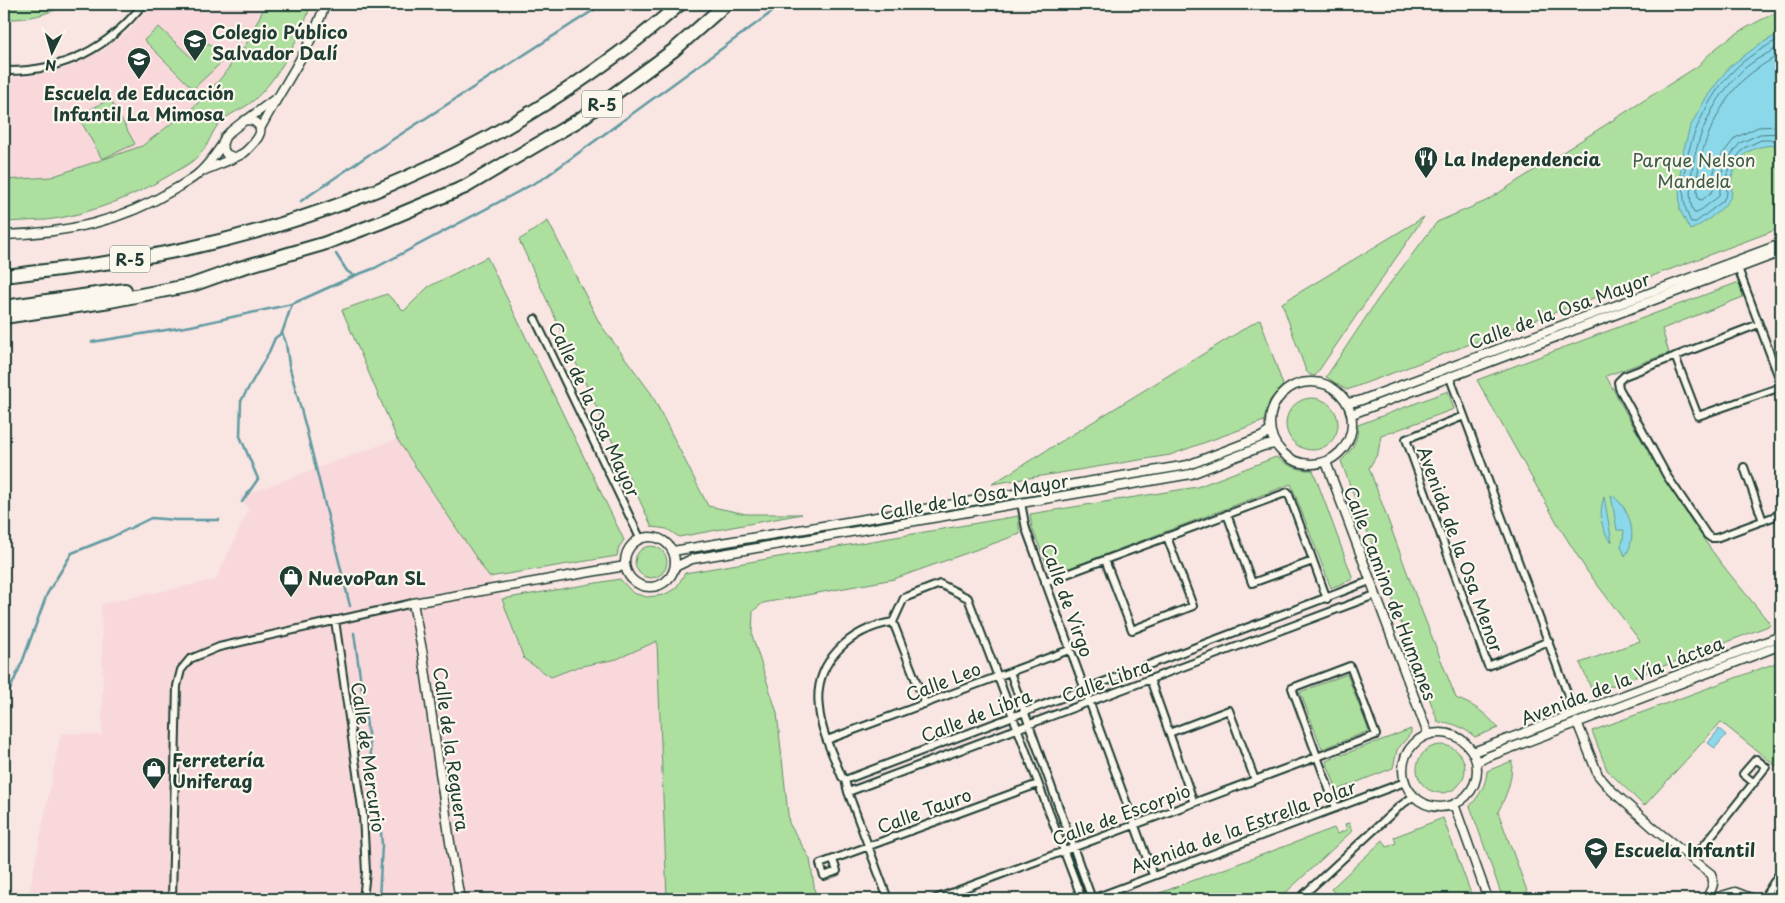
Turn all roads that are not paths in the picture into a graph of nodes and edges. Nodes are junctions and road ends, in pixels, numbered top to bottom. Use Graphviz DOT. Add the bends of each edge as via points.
graph roads {
  1 [pos="143,4"];
  2 [pos="325,4"];
  3 [pos="680,4"];
  4 [pos="726,4"];
  5 [pos="4,71"];
  6 [pos="276,98"];
  7 [pos="248,119"];
  8 [pos="260,129"];
  9 [pos="222,145"];
  10 [pos="233,157"];
  11 [pos="201,172"];
  12 [pos="254,232"];
  13 [pos="4,235"];
  14 [pos="1781,244"];
  15 [pos="1781,252"];
  16 [pos="4,268"];
  17 [pos="240,268"];
  18 [pos="1738,268"];
  19 [pos="4,276"];
  20 [pos="4,306"];
  21 [pos="4,317"];
  22 [pos="535,319"];
  23 [pos="1759,324"];
  24 [pos="1675,356"];
  25 [pos="1450,378"];
  26 [pos="1781,383"];
  27 [pos="1781,387"];
  28 [pos="1348,403"];
  29 [pos="1352,414"];
  30 [pos="1464,416"];
  31 [pos="1270,431"];
  32 [pos="1275,444"];
  33 [pos="1326,462"];
  34 [pos="1744,467"];
  35 [pos="1021,503"];
  36 [pos="1227,514"];
  37 [pos="1781,514"];
  38 [pos="1763,521"];
  39 [pos="1167,537"];
  40 [pos="640,538"];
  41 [pos="673,551"];
  42 [pos="1105,560"];
  43 [pos="1313,561"];
  44 [pos="625,566"];
  45 [pos="676,567"];
  46 [pos="1370,581"];
  47 [pos="1045,582"];
  48 [pos="1375,595"];
  49 [pos="1327,599"];
  50 [pos="413,603"];
  51 [pos="335,620"];
  52 [pos="893,622"];
  53 [pos="1781,636"];
  54 [pos="1549,641"];
  55 [pos="1781,645"];
  56 [pos="1069,650"];
  57 [pos="1010,672"];
  58 [pos="998,676"];
  59 [pos="1150,679"];
  60 [pos="1085,689"];
  61 [pos="1090,702"];
  62 [pos="925,704"];
  63 [pos="1024,712"];
  64 [pos="1574,714"];
  65 [pos="1014,716"];
  66 [pos="1577,722"];
  67 [pos="1028,724"];
  68 [pos="1018,728"];
  69 [pos="1169,733"];
  70 [pos="1428,734"];
  71 [pos="827,740"];
  72 [pos="1473,752"];
  73 [pos="1318,757"];
  74 [pos="1477,762"];
  75 [pos="845,780"];
  76 [pos="1255,780"];
  77 [pos="1405,782"];
  78 [pos="1754,782"];
  79 [pos="1038,784"];
  80 [pos="848,792"];
  81 [pos="1414,796"];
  82 [pos="1194,803"];
  83 [pos="1454,804"];
  84 [pos="1336,808"];
  85 [pos="1136,826"];
  86 [pos="868,847"];
  87 [pos="1074,848"];
  88 [pos="1064,851"];
  89 [pos="1694,859"];
  90 [pos="833,860"];
  91 [pos="1781,871"];
  92 [pos="1153,875"];
  93 [pos="172,899"];
  94 [pos="363,899"];
  95 [pos="460,899"];
  96 [pos="888,899"];
  97 [pos="935,899"];
  98 [pos="1082,899"];
  99 [pos="1092,899"];
  100 [pos="1299,899"];
  101 [pos="1488,899"];
  102 [pos="1706,899"];
  103 [pos="1712,899"];
  104 [pos="1754,899"];
  105 [pos="1763,899"];
  1 -- 5 [label="street" via="118,31 78,57 32,69"];
  2 -- 6 [label="street" via="296,68"];
  3 -- 12 [label="highway, R-5" via="578,83 483,141 359,197"];
  4 -- 17 [label="highway, R-5" via="674,50 587,114 465,187 323,244"];
  6 -- 7 [label="street"];
  6 -- 8 [label="street"];
  7 -- 8 [label="street" via="257,123"];
  7 -- 9 [label="street" via="231,131"];
  8 -- 10 [label="street" via="256,140 244,152"];
  9 -- 10 [label="street" via="226,154"];
  9 -- 11 [label="street"];
  10 -- 11 [label="street"];
  11 -- 13 [label="street" via="168,193 124,214 71,230"];
  12 -- 16 [label="highway" via="105,256"];
  12 -- 19 [label="highway, R-5" via="125,260"];
  14 -- 28 [label="street, Calle de la Osa Mayor"];
  15 -- 18 [label="street, Calle de la Osa Mayor"];
  17 -- 20 [label="highway, R-5" via="141,288"];
  17 -- 21 [label="highway" via="192,285"];
  18 -- 23 [label="street"];
  18 -- 25 [label="street, Calle de la Osa Mayor"];
  22 -- 40 [label="street, Calle de la Osa Mayor"];
  23 -- 24 [label="street"];
  23 -- 26 [label="street"];
  24 -- 27 [label="street" via="1698,416"];
  24 -- 38 [label="street" via="1624,376 1618,382 1619,388 1667,476 1707,535 1716,538"];
  25 -- 29 [label="street, Calle de la Osa Mayor"];
  25 -- 30 [label="street"];
  28 -- 29 [label="street"];
  28 -- 31 [label="street" via="1333,388 1317,382 1295,385 1276,400 1270,414"];
  29 -- 33 [label="street" via="1347,443"];
  30 -- 54 [label="street"];
  30 -- 54 [label="street, Avenida de la Osa Menor" via="1406,439 1488,666"];
  31 -- 32 [label="street"];
  31 -- 41 [label="street, Calle de la Osa Mayor" via="1188,465"];
  32 -- 33 [label="street" via="1297,462"];
  32 -- 35 [label="street, Calle de la Osa Mayor" via="1191,474"];
  33 -- 46 [label="street, Calle Camino de Humanes"];
  34 -- 38 [label="street"];
  35 -- 45 [label="street, Calle de la Osa Mayor" via="692,559"];
  35 -- 47 [label="street, Calle de Virgo" via="1026,529"];
  36 -- 39 [label="street"];
  36 -- 43 [label="street" via="1288,492"];
  36 -- 43 [label="street" via="1252,583"];
  37 -- 38 [label="street"];
  39 -- 42 [label="street"];
  39 -- 42 [label="street" via="1193,606 1132,630"];
  40 -- 41 [label="street" via="654,537"];
  40 -- 44 [label="street" via="627,550"];
  41 -- 45 [label="street"];
  42 -- 47 [label="street"];
  43 -- 49 [label="street"];
  44 -- 45 [label="street" via="634,581 653,587 668,579"];
  44 -- 50 [label="street"];
  46 -- 48 [label="street, Calle Camino de Humanes"];
  46 -- 49 [label="street, Calle de Libra"];
  47 -- 56 [label="street, Calle de Virgo"];
  48 -- 59 [label="street, Calle Libra"];
  48 -- 70 [label="street, Calle Camino de Humanes"];
  49 -- 60 [label="street, Calle de Libra"];
  50 -- 51 [label="street"];
  50 -- 95 [label="street, Calle de la Reguera"];
  51 -- 93 [label="street" via="219,647 190,660 181,670 177,686"];
  51 -- 94 [label="street, Calle de Mercurio" via="363,815 366,872"];
  52 -- 58 [label="street" via="904,598 940,584 968,598"];
  52 -- 62 [label="street"];
  52 -- 71 [label="street" via="874,627 843,644 825,668 818,695 820,718"];
  53 -- 64 [label="street, Avenida de la Vía Láctea"];
  54 -- 64 [label="street"];
  55 -- 66 [label="street, Avenida de la Vía Láctea"];
  56 -- 57 [label="street, Calle Leo"];
  56 -- 60 [label="street, Calle de Virgo"];
  57 -- 58 [label="street, Calle Leo"];
  57 -- 63 [label="street"];
  58 -- 62 [label="street, Calle Leo"];
  58 -- 65 [label="street"];
  59 -- 61 [label="street, Calle Libra"];
  59 -- 69 [label="street"];
  60 -- 61 [label="street, Calle de Virgo"];
  60 -- 63 [label="street, Calle de Libra"];
  61 -- 67 [label="street, Calle Libra"];
  61 -- 85 [label="street, Calle de Virgo"];
  62 -- 71 [label="street, Calle Leo"];
  63 -- 65 [label="street, Calle de Libra"];
  63 -- 67 [label="street"];
  64 -- 72 [label="street, Avenida de la Vía Láctea"];
  65 -- 68 [label="street"];
  65 -- 75 [label="street, Calle de Libra"];
  66 -- 74 [label="street, Avenida de la Vía Láctea"];
  66 -- 89 [label="street" via="1598,775 1626,804"];
  67 -- 68 [label="street, Calle Libra"];
  67 -- 87 [label="street"];
  68 -- 79 [label="street"];
  68 -- 80 [label="street, Calle Libra"];
  69 -- 76 [label="street" via="1229,710"];
  69 -- 82 [label="street"];
  70 -- 72 [label="street" via="1454,735"];
  70 -- 77 [label="street" via="1418,740 1404,758"];
  71 -- 75 [label="street"];
  72 -- 74 [label="street"];
  73 -- 73 [label="street, Calle de Escorpio" via="1376,735 1350,666 1292,688"];
  73 -- 76 [label="street, Calle de Escorpio"];
  73 -- 84 [label="street, Calle de Escorpio"];
  74 -- 83 [label="street" via="1473,787 1465,798"];
  75 -- 80 [label="street"];
  76 -- 82 [label="street, Calle de Escorpio"];
  77 -- 81 [label="street"];
  77 -- 84 [label="street, Avenida de la Estrella Polar"];
  78 -- 89 [label="street"];
  79 -- 86 [label="street, Calle Tauro"];
  79 -- 88 [label="street"];
  80 -- 86 [label="street"];
  81 -- 83 [label="street" via="1433,806"];
  81 -- 100 [label="street"];
  82 -- 85 [label="street, Calle de Escorpio"];
  83 -- 101 [label="street"];
  84 -- 92 [label="street, Avenida de la Estrella Polar"];
  85 -- 87 [label="street, Calle de Escorpio"];
  85 -- 92 [label="street, Calle de Virgo"];
  86 -- 90 [label="street, Calle Tauro"];
  86 -- 96 [label="street"];
  87 -- 88 [label="street, Calle de Escorpio"];
  87 -- 99 [label="street"];
  88 -- 97 [label="street, Calle de Escorpio"];
  88 -- 98 [label="street"];
  89 -- 102 [label="street" via="1714,880"];
  90 -- 90 [label="street, Calle Tauro" via="820,864 824,876 837,872"];
  91 -- 105 [label="street"];
  92 -- 99 [label="street, Avenida de la Estrella Polar"];
  103 -- 104 [label="street" via="1736,892"];
}
